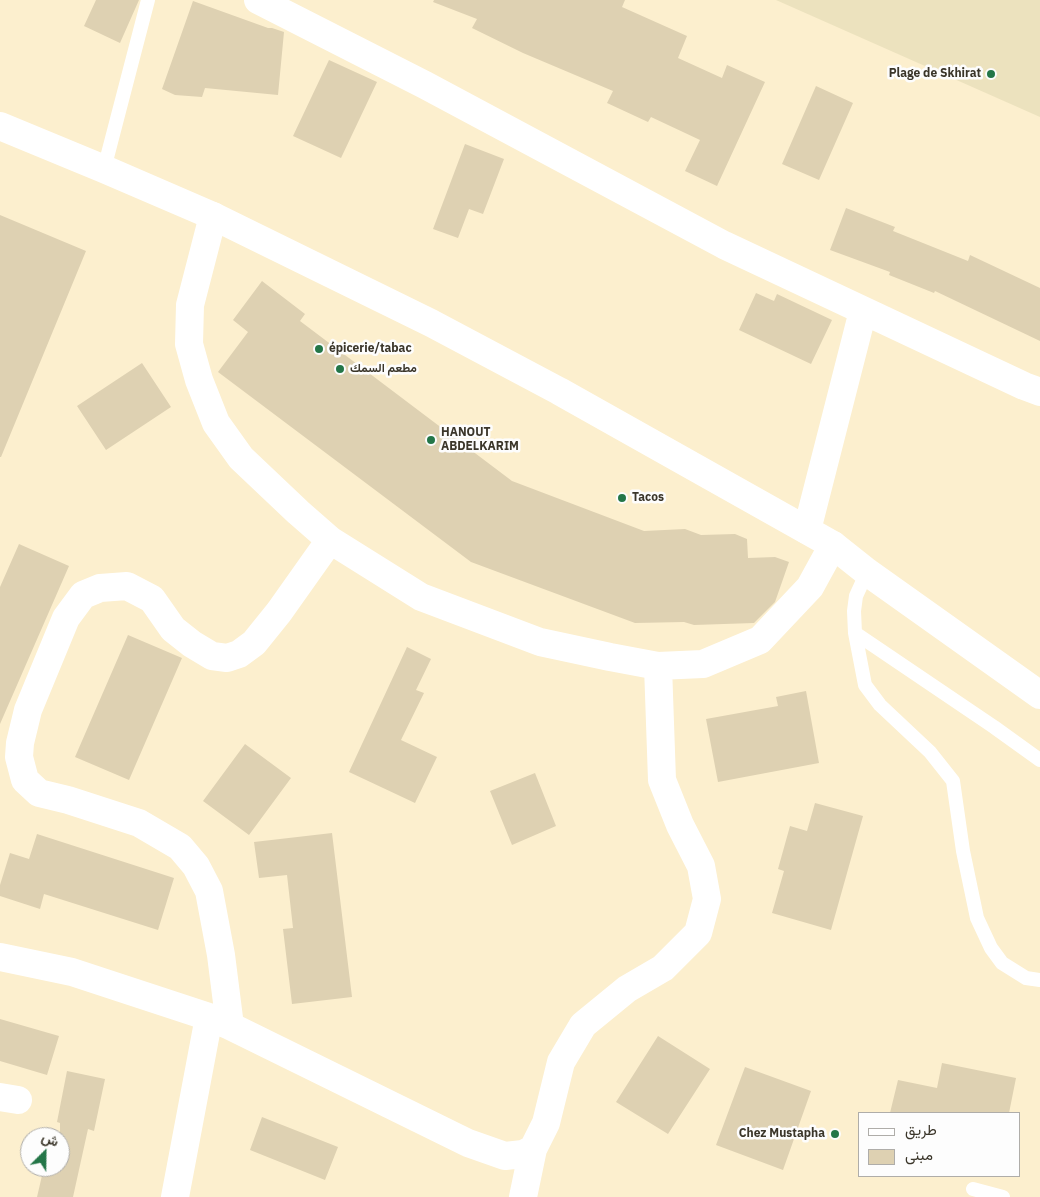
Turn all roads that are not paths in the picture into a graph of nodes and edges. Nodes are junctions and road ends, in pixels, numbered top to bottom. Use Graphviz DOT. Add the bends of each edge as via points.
graph roads {
  1 [pos="148,0"];
  2 [pos="258,0"];
  3 [pos="2,129"];
  4 [pos="104,168"];
  5 [pos="213,216"];
  6 [pos="863,311"];
  7 [pos="1040,392"];
  8 [pos="807,530"];
  9 [pos="330,540"];
  10 [pos="833,545"];
  11 [pos="866,572"];
  12 [pos="855,633"];
  13 [pos="658,666"];
  14 [pos="1040,695"];
  15 [pos="1040,760"];
  16 [pos="0,957"];
  17 [pos="1040,980"];
  18 [pos="220,1022"];
  19 [pos="533,1148"];
  20 [pos="973,1189"];
  21 [pos="175,1197"];
  22 [pos="523,1197"];
  23 [pos="1003,1197"];
  1 -- 4 [label="lane"];
  2 -- 6 [label="street" via="724,244"];
  3 -- 4 [label="street"];
  4 -- 5 [label="street"];
  5 -- 8 [label="street" via="431,323"];
  5 -- 9 [label="street" via="190,305 189,344 199,380 216,423 241,458"];
  6 -- 7 [label="street"];
  6 -- 8 [label="street"];
  8 -- 10 [label="street"];
  9 -- 13 [label="street" via="421,597 540,642"];
  9 -- 18 [label="street" via="254,643 227,658 212,656 192,644 173,629 152,599 127,586 100,588 83,595 62,627 28,710 20,744 19,757 25,780 40,793 140,823 180,847 196,866 209,891 221,955"];
  10 -- 11 [label="street"];
  10 -- 13 [label="street" via="810,587 760,640 703,664"];
  11 -- 12 [label="lane" via="856,596"];
  11 -- 14 [label="street"];
  12 -- 15 [label="lane"];
  12 -- 17 [label="lane" via="865,685 880,706 930,752 953,781 977,918 991,948 1002,963 1026,978"];
  13 -- 19 [label="street" via="662,780 701,866 707,899 698,934 663,968 627,989 583,1025 561,1062 546,1123"];
  16 -- 18 [label="street" via="72,972"];
  18 -- 19 [label="street" via="468,1143 505,1156 523,1154"];
  18 -- 21 [label="street"];
  19 -- 22 [label="street"];
  20 -- 23 [label="lane"];
}
